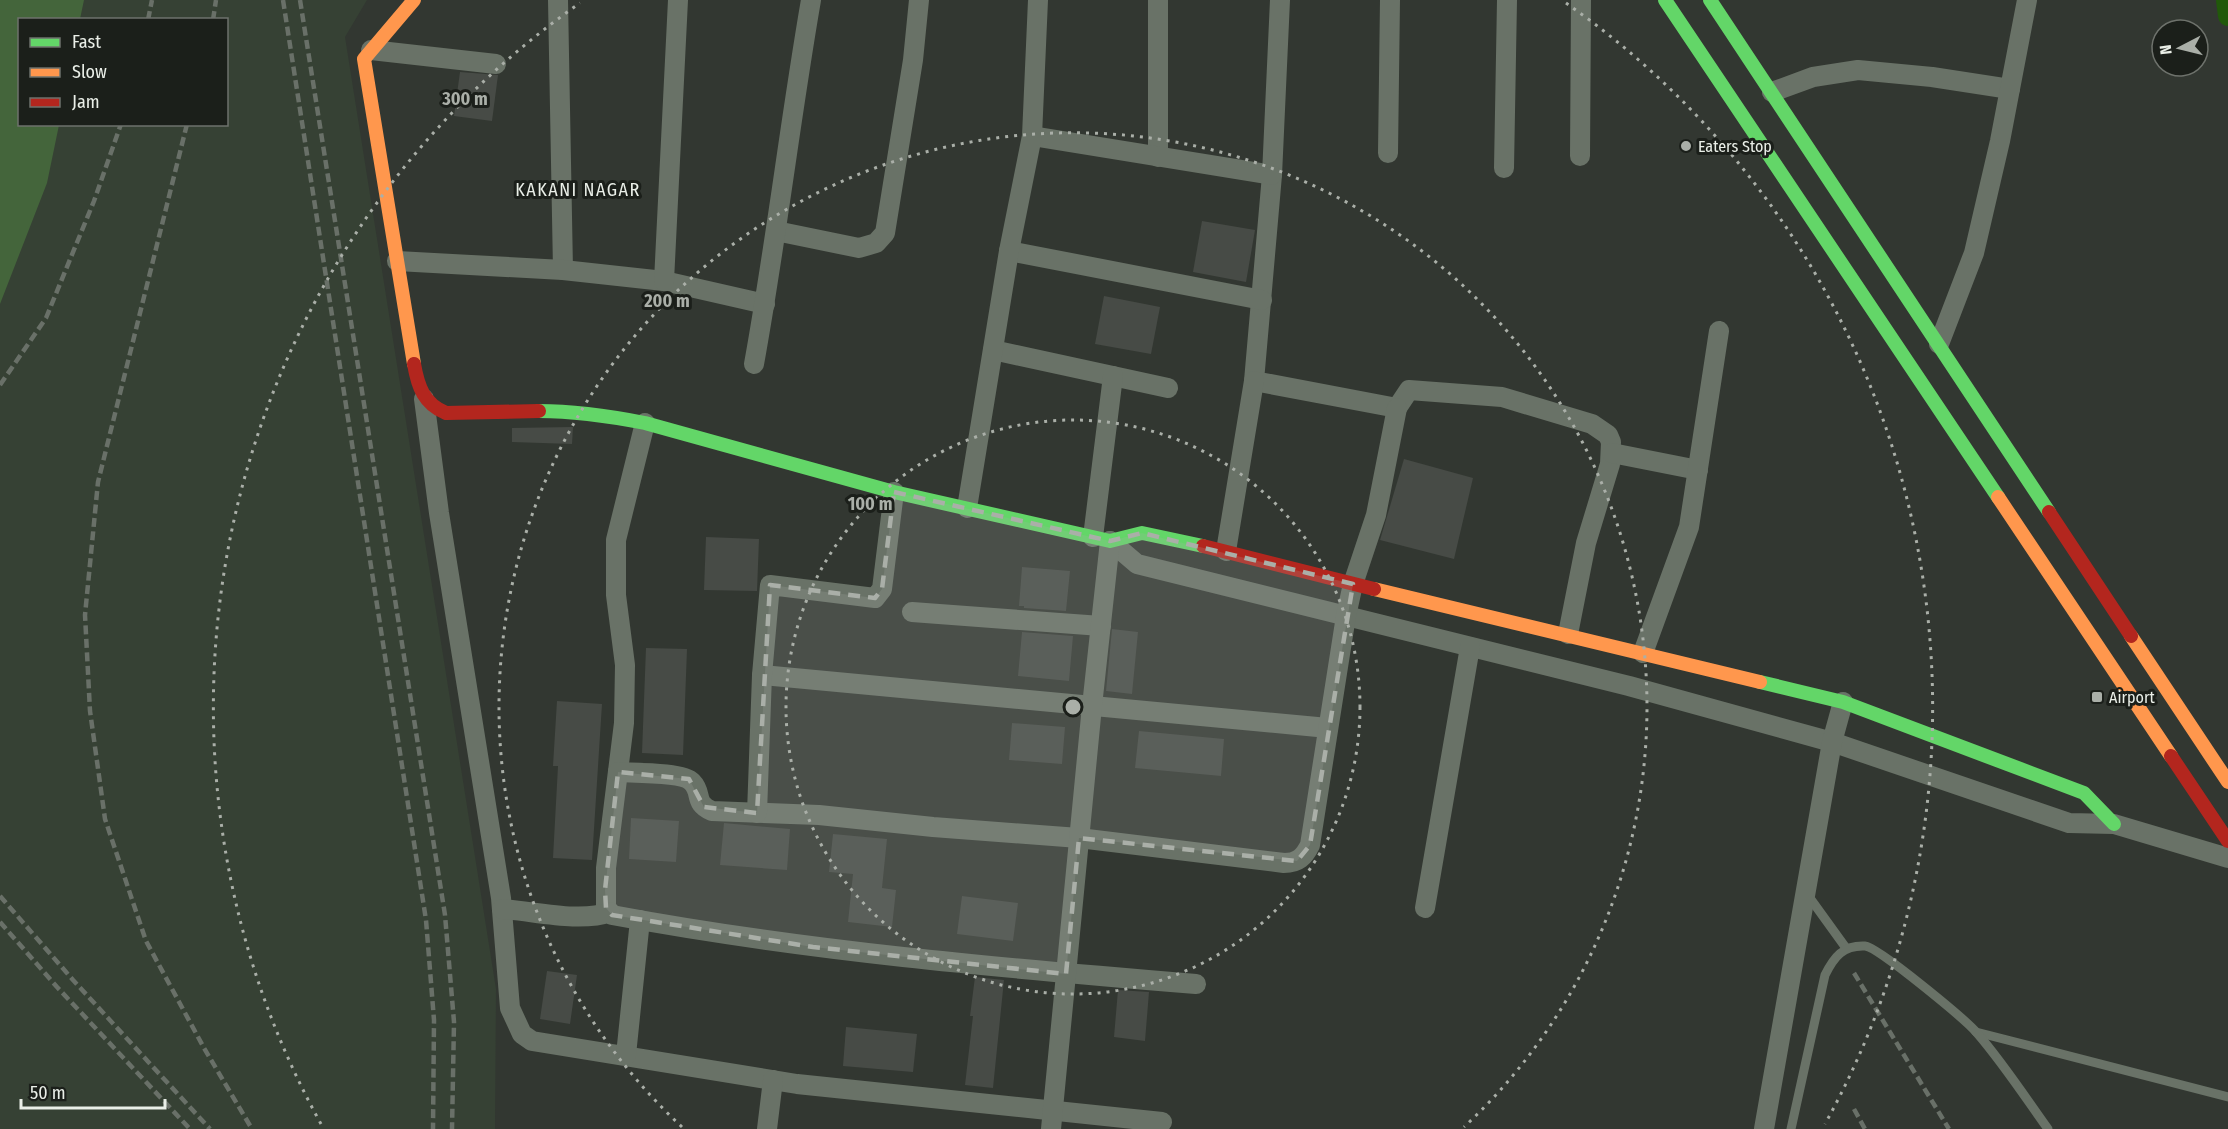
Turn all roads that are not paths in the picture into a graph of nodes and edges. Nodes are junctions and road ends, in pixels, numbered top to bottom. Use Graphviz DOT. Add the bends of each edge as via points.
graph roads {
  1 [pos="414,0"];
  2 [pos="558,0"];
  3 [pos="678,0"];
  4 [pos="811,0"];
  5 [pos="919,0"];
  6 [pos="1038,0"];
  7 [pos="1158,0"];
  8 [pos="1280,0"];
  9 [pos="1390,0"];
  10 [pos="1507,0"];
  11 [pos="1581,0"];
  12 [pos="1665,0"];
  13 [pos="1710,0"];
  14 [pos="2027,0"];
  15 [pos="371,50"];
  16 [pos="496,64"];
  17 [pos="2010,89"];
  18 [pos="1772,92"];
  19 [pos="1032,136"];
  20 [pos="1388,153"];
  21 [pos="1580,156"];
  22 [pos="1158,157"];
  23 [pos="1504,168"];
  24 [pos="1272,175"];
  25 [pos="776,231"];
  26 [pos="1009,251"];
  27 [pos="397,261"];
  28 [pos="563,270"];
  29 [pos="664,281"];
  30 [pos="1262,300"];
  31 [pos="765,304"];
  32 [pos="1719,331"];
  33 [pos="1939,344"];
  34 [pos="993,350"];
  35 [pos="754,364"];
  36 [pos="1113,376"];
  37 [pos="1254,381"];
  38 [pos="1168,388"];
  39 [pos="424,399"];
  40 [pos="1397,408"];
  41 [pos="645,423"];
  42 [pos="1611,453"];
  43 [pos="1698,470"];
  44 [pos="894,492"];
  45 [pos="967,508"];
  46 [pos="1102,539"];
  47 [pos="1226,551"];
  48 [pos="1353,584"];
  49 [pos="912,612"];
  50 [pos="1346,616"];
  51 [pos="1101,626"];
  52 [pos="1568,634"];
  53 [pos="1470,647"];
  54 [pos="1644,653"];
  55 [pos="762,675"];
  56 [pos="1843,702"];
  57 [pos="1092,706"];
  58 [pos="1328,728"];
  59 [pos="1832,742"];
  60 [pos="618,772"];
  61 [pos="2228,782"];
  62 [pos="758,813"];
  63 [pos="2114,824"];
  64 [pos="1079,838"];
  65 [pos="2228,841"];
  66 [pos="2228,858"];
  67 [pos="1806,893"];
  68 [pos="1425,908"];
  69 [pos="502,909"];
  70 [pos="610,912"];
  71 [pos="640,920"];
  72 [pos="1846,948"];
  73 [pos="1066,974"];
  74 [pos="1196,984"];
  75 [pos="1976,1032"];
  76 [pos="626,1055"];
  77 [pos="773,1080"];
  78 [pos="2228,1097"];
  79 [pos="1052,1120"];
  80 [pos="1162,1122"];
  81 [pos="767,1129"];
  82 [pos="1764,1129"];
  83 [pos="1791,1129"];
  84 [pos="2048,1129"];
  1 -- 15 [label="street"];
  2 -- 28 [label="street"];
  3 -- 29 [label="street"];
  4 -- 25 [label="street"];
  5 -- 25 [label="street" via="885,233 876,243 860,248"];
  6 -- 19 [label="street"];
  7 -- 22 [label="street"];
  8 -- 24 [label="street"];
  9 -- 20 [label="street"];
  10 -- 23 [label="street"];
  11 -- 21 [label="street"];
  12 -- 65 [label="street"];
  13 -- 18 [label="street"];
  14 -- 17 [label="street"];
  15 -- 16 [label="street"];
  15 -- 27 [label="street" via="364,58"];
  17 -- 18 [label="street" via="1858,70 1813,77"];
  17 -- 33 [label="street" via="1974,254"];
  18 -- 33 [label="street"];
  19 -- 22 [label="street"];
  19 -- 26 [label="street"];
  22 -- 24 [label="street"];
  24 -- 30 [label="street"];
  25 -- 31 [label="street"];
  26 -- 30 [label="street"];
  26 -- 34 [label="street"];
  27 -- 28 [label="street"];
  27 -- 39 [label="street" via="417,383"];
  28 -- 29 [label="street"];
  29 -- 31 [label="street"];
  30 -- 37 [label="street"];
  31 -- 35 [label="street"];
  32 -- 43 [label="street"];
  33 -- 61 [label="street"];
  34 -- 36 [label="street"];
  34 -- 45 [label="street"];
  36 -- 38 [label="street"];
  36 -- 46 [label="street"];
  37 -- 40 [label="street"];
  37 -- 47 [label="street"];
  39 -- 41 [label="street" via="446,413 569,411"];
  39 -- 69 [label="street"];
  40 -- 42 [label="street" via="1409,390 1502,397 1599,428 1608,435"];
  40 -- 48 [label="street" via="1376,515"];
  41 -- 44 [label="street"];
  41 -- 60 [label="street" via="616,540 616,595 625,665"];
  42 -- 43 [label="street"];
  42 -- 52 [label="street" via="1586,543"];
  43 -- 54 [label="street" via="1689,527"];
  44 -- 45 [label="street"];
  44 -- 55 [label="street" via="882,589 875,598 868,598 770,585"];
  45 -- 46 [label="street"];
  46 -- 47 [label="street" via="1142,533"];
  46 -- 50 [label="street" via="1137,564"];
  46 -- 51 [label="street"];
  47 -- 48 [label="street"];
  48 -- 50 [label="street"];
  48 -- 52 [label="street"];
  49 -- 51 [label="street"];
  50 -- 53 [label="street"];
  50 -- 58 [label="street"];
  51 -- 57 [label="street"];
  52 -- 54 [label="street"];
  53 -- 59 [label="street"];
  53 -- 68 [label="street"];
  54 -- 56 [label="street"];
  55 -- 57 [label="street"];
  55 -- 62 [label="street"];
  56 -- 59 [label="street"];
  56 -- 63 [label="street" via="2084,793"];
  57 -- 58 [label="street"];
  57 -- 64 [label="street"];
  58 -- 64 [label="street" via="1310,845 1305,856 1297,861 1284,863"];
  59 -- 63 [label="street" via="2069,823"];
  59 -- 67 [label="street"];
  60 -- 62 [label="street" via="679,776 694,784 699,800 712,811"];
  60 -- 70 [label="street" via="606,868 606,908"];
  62 -- 64 [label="street"];
  63 -- 66 [label="street"];
  64 -- 73 [label="street"];
  67 -- 72 [label="lane"];
  67 -- 82 [label="street"];
  69 -- 70 [label="street" via="578,917"];
  69 -- 76 [label="street" via="510,1008 522,1034 532,1041"];
  70 -- 71 [label="street"];
  71 -- 73 [label="street" via="813,947"];
  71 -- 76 [label="street"];
  72 -- 75 [label="lane" via="1868,946 1886,957"];
  72 -- 83 [label="lane" via="1833,958 1825,975"];
  73 -- 74 [label="street"];
  73 -- 79 [label="street"];
  75 -- 78 [label="lane"];
  75 -- 84 [label="lane"];
  76 -- 77 [label="street"];
  77 -- 79 [label="street"];
  77 -- 81 [label="street"];
  79 -- 80 [label="street"];
}
